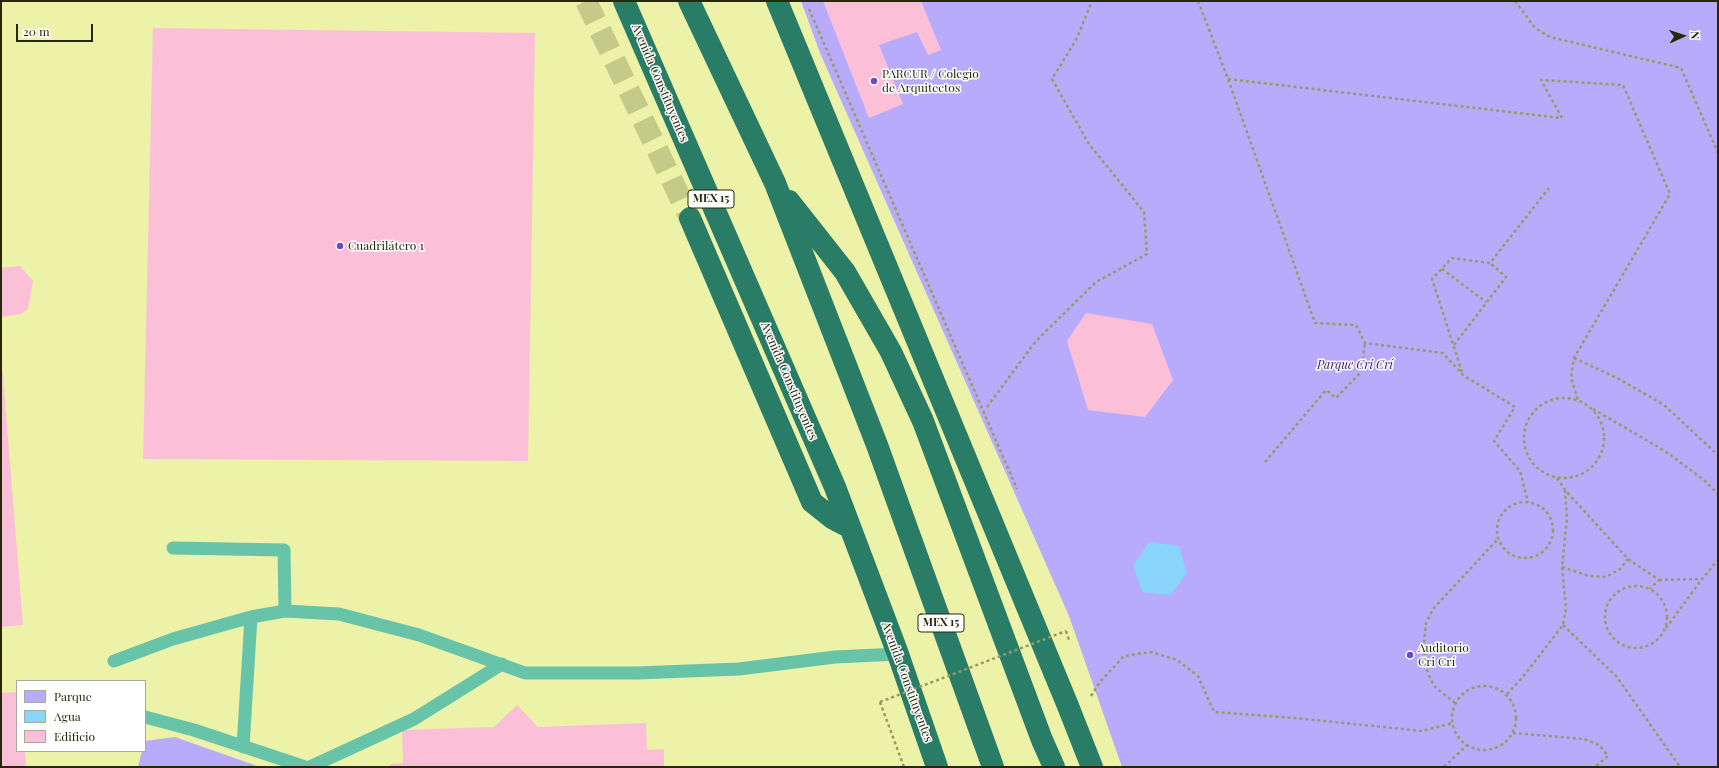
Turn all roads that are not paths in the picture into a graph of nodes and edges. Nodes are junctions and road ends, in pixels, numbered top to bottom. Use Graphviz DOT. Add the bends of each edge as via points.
graph roads {
  1 [pos="624,1"];
  2 [pos="689,1"];
  3 [pos="777,1"];
  4 [pos="775,183"];
  5 [pos="690,218"];
  6 [pos="850,526"];
  7 [pos="173,548"];
  8 [pos="285,611"];
  9 [pos="251,617"];
  10 [pos="898,654"];
  11 [pos="114,661"];
  12 [pos="502,664"];
  13 [pos="146,717"];
  14 [pos="243,747"];
  15 [pos="305,767"];
  16 [pos="310,767"];
  17 [pos="937,767"];
  18 [pos="993,767"];
  19 [pos="1054,767"];
  20 [pos="1092,767"];
  1 -- 6 [label="highway, Avenida Constituyentes / MEX 15"];
  2 -- 4 [label="highway, MEX 15"];
  3 -- 20 [label="highway"];
  4 -- 18 [label="highway, MEX 15" via="877,445"];
  4 -- 19 [label="highway" via="845,272 891,352 923,421"];
  5 -- 6 [label="highway" via="812,502 832,518"];
  6 -- 10 [label="highway, Avenida Constituyentes / MEX 15"];
  7 -- 8 [label="lane" via="284,550"];
  8 -- 9 [label="lane"];
  8 -- 12 [label="lane" via="339,614 419,635"];
  9 -- 11 [label="lane" via="173,639"];
  9 -- 14 [label="lane"];
  10 -- 12 [label="lane" via="835,657 738,668 637,673 524,673"];
  10 -- 17 [label="highway, Avenida Constituyentes / MEX 15"];
  12 -- 16 [label="lane" via="414,719"];
  13 -- 14 [label="lane"];
  14 -- 15 [label="lane"];
}
